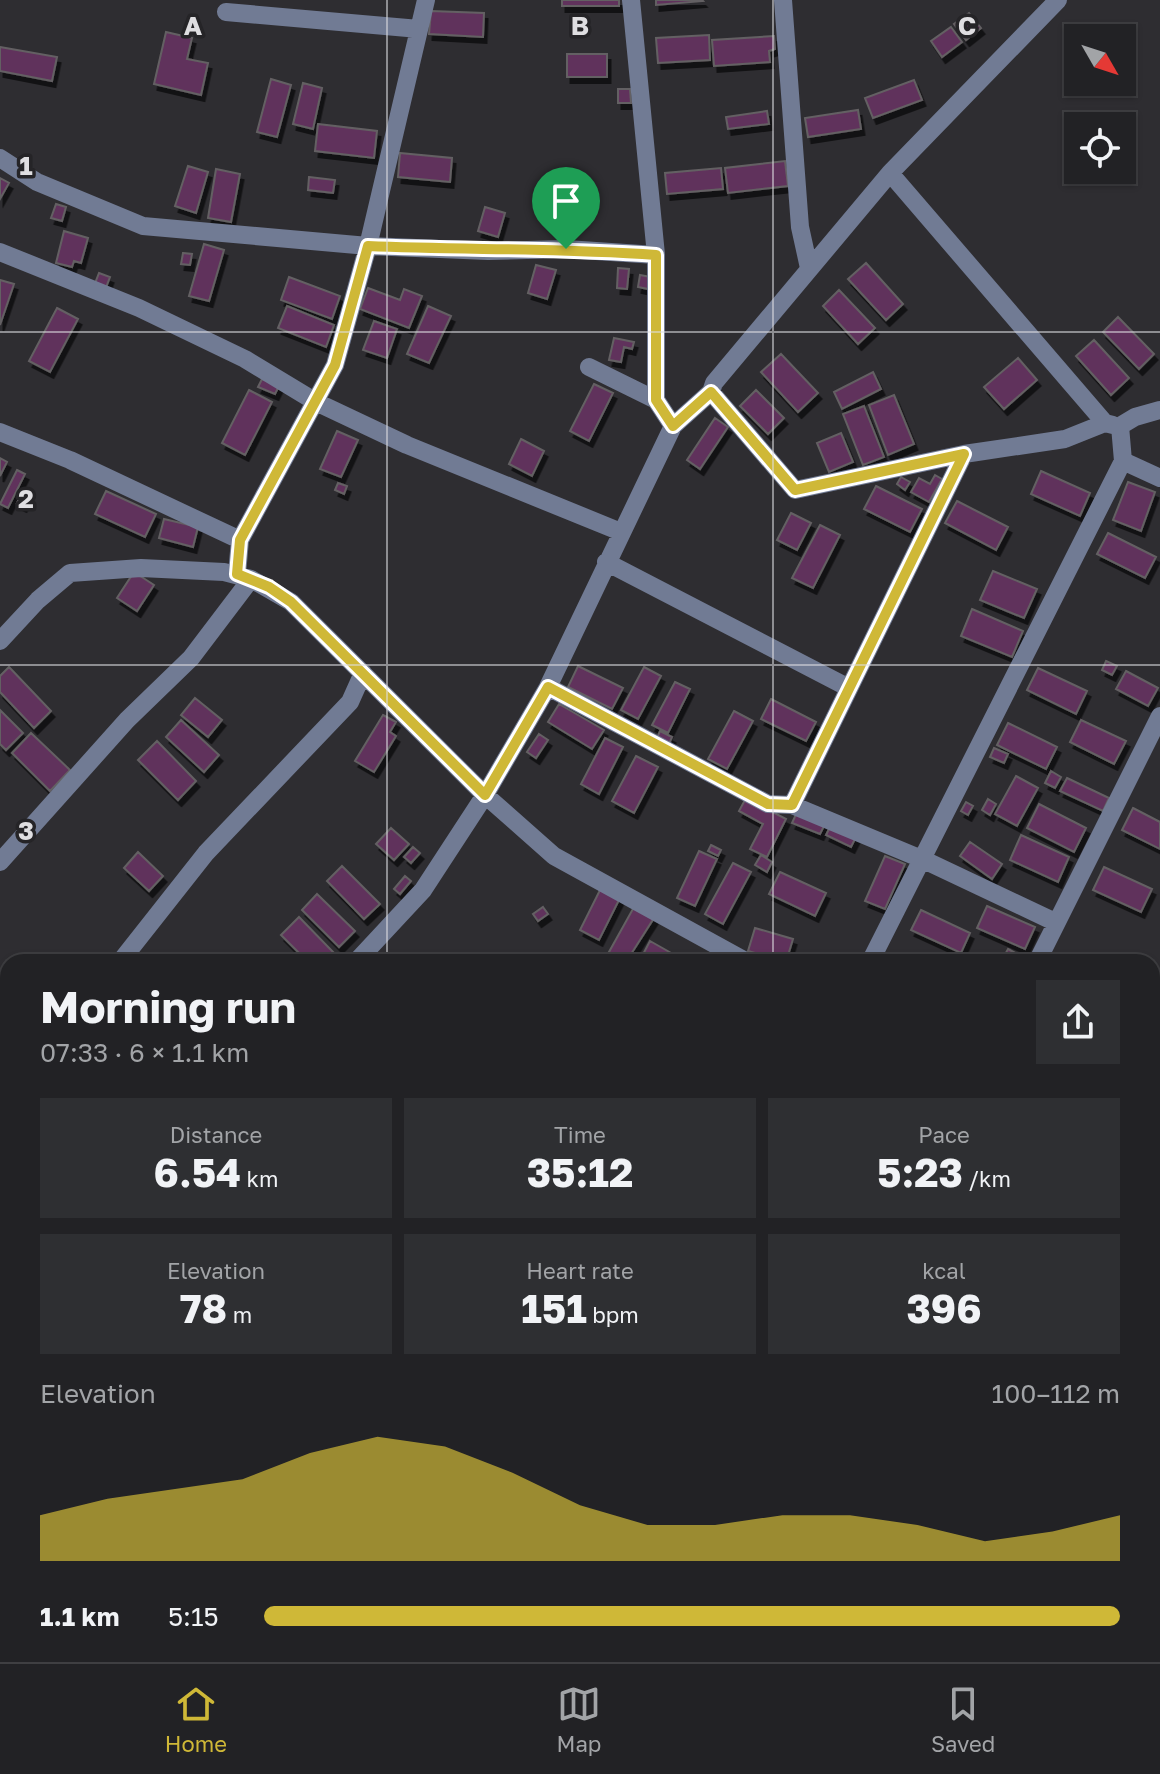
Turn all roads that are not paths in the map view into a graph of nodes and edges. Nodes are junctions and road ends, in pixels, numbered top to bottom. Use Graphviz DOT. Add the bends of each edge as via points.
graph roads {
  1 [pos="426,0"];
  2 [pos="631,0"];
  3 [pos="783,0"];
  4 [pos="1058,0"];
  5 [pos="226,12"];
  6 [pos="419,29"];
  7 [pos="0,158"];
  8 [pos="890,173"];
  9 [pos="368,246"];
  10 [pos="0,252"];
  11 [pos="656,255"];
  12 [pos="809,268"];
  13 [pos="589,367"];
  14 [pos="711,392"];
  15 [pos="656,400"];
  16 [pos="316,402"];
  17 [pos="1160,410"];
  18 [pos="1113,424"];
  19 [pos="673,426"];
  20 [pos="0,432"];
  21 [pos="964,454"];
  22 [pos="1123,461"];
  23 [pos="1160,478"];
  24 [pos="621,532"];
  25 [pos="240,540"];
  26 [pos="606,562"];
  27 [pos="244,576"];
  28 [pos="0,641"];
  29 [pos="363,673"];
  30 [pos="548,687"];
  31 [pos="849,688"];
  32 [pos="1160,716"];
  33 [pos="485,795"];
  34 [pos="792,805"];
  35 [pos="924,860"];
  36 [pos="0,862"];
  37 [pos="1055,922"];
  38 [pos="126,954"];
  39 [pos="363,954"];
  40 [pos="732,954"];
  41 [pos="874,954"];
  42 [pos="1041,954"];
  1 -- 6 [label="street"];
  2 -- 11 [label="street"];
  3 -- 12 [label="street" via="800,227"];
  4 -- 8 [label="street"];
  5 -- 6 [label="street"];
  6 -- 9 [label="street"];
  7 -- 9 [label="street" via="37,182 143,226"];
  8 -- 12 [label="street"];
  8 -- 18 [label="street"];
  9 -- 11 [label="street"];
  9 -- 16 [label="street" via="335,365"];
  10 -- 16 [label="street" via="139,308 245,359"];
  11 -- 15 [label="street"];
  12 -- 14 [label="street"];
  13 -- 15 [label="street"];
  14 -- 19 [label="street"];
  14 -- 21 [label="street" via="795,490"];
  15 -- 19 [label="street"];
  16 -- 24 [label="street"];
  16 -- 25 [label="street"];
  17 -- 18 [label="street"];
  18 -- 21 [label="street" via="1065,439"];
  18 -- 22 [label="street"];
  19 -- 24 [label="street"];
  20 -- 25 [label="street"];
  21 -- 31 [label="street"];
  22 -- 23 [label="street"];
  22 -- 35 [label="street"];
  24 -- 26 [label="street"];
  25 -- 27 [label="street"];
  26 -- 30 [label="street"];
  26 -- 31 [label="street"];
  27 -- 28 [label="street" via="141,568 70,573"];
  27 -- 29 [label="street" via="291,602"];
  27 -- 36 [label="street" via="191,658 127,720"];
  29 -- 33 [label="street"];
  29 -- 38 [label="street" via="350,702 206,853"];
  30 -- 33 [label="street"];
  30 -- 34 [label="street" via="768,804"];
  31 -- 34 [label="street"];
  32 -- 37 [label="street"];
  33 -- 39 [label="street" via="423,890"];
  33 -- 40 [label="street" via="554,856"];
  34 -- 35 [label="street"];
  35 -- 37 [label="street"];
  35 -- 41 [label="street"];
  37 -- 42 [label="street"];
}
